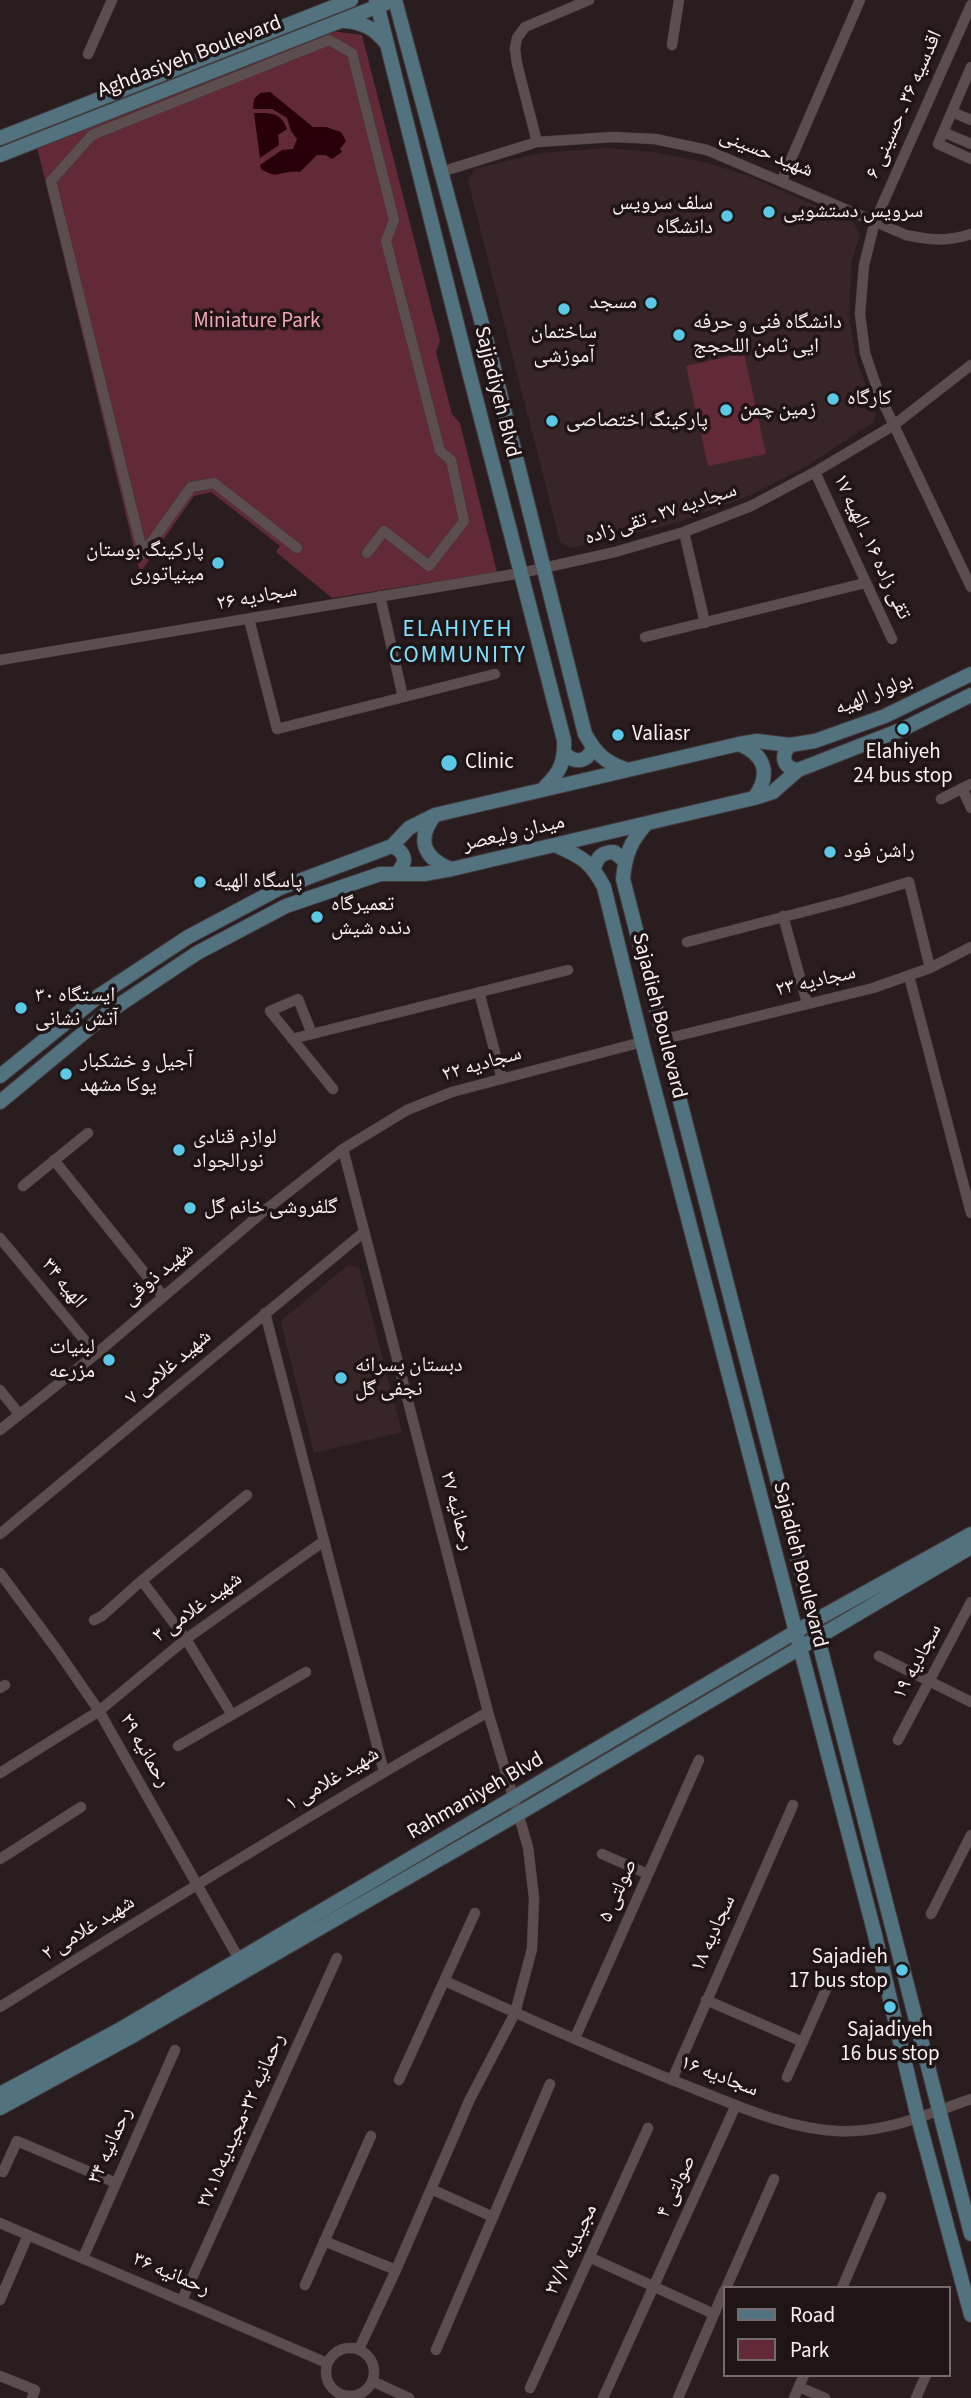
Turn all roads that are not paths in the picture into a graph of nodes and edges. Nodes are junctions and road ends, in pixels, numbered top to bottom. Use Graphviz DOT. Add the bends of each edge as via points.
graph roads {
  1 [pos="113,0"];
  2 [pos="351,0"];
  3 [pos="395,0"];
  4 [pos="589,0"];
  5 [pos="678,0"];
  6 [pos="860,0"];
  7 [pos="377,3"];
  8 [pos="971,5"];
  9 [pos="343,21"];
  10 [pos="387,44"];
  11 [pos="672,45"];
  12 [pos="88,54"];
  13 [pos="971,67"];
  14 [pos="968,82"];
  15 [pos="952,112"];
  16 [pos="971,120"];
  17 [pos="943,132"];
  18 [pos="0,138"];
  19 [pos="537,142"];
  20 [pos="971,144"];
  21 [pos="0,155"];
  22 [pos="971,159"];
  23 [pos="441,172"];
  24 [pos="782,180"];
  25 [pos="875,221"];
  26 [pos="971,234"];
  27 [pos="970,369"];
  28 [pos="894,425"];
  29 [pos="815,472"];
  30 [pos="684,532"];
  31 [pos="298,548"];
  32 [pos="367,554"];
  33 [pos="545,568"];
  34 [pos="521,573"];
  35 [pos="865,583"];
  36 [pos="971,587"];
  37 [pos="380,596"];
  38 [pos="249,619"];
  39 [pos="705,623"];
  40 [pos="645,637"];
  41 [pos="891,639"];
  42 [pos="0,660"];
  43 [pos="495,674"];
  44 [pos="971,674"];
  45 [pos="971,695"];
  46 [pos="403,697"];
  47 [pos="739,744"];
  48 [pos="790,745"];
  49 [pos="593,748"];
  50 [pos="565,754"];
  51 [pos="627,769"];
  52 [pos="798,770"];
  53 [pos="967,786"];
  54 [pos="544,788"];
  55 [pos="754,798"];
  56 [pos="941,799"];
  57 [pos="971,808"];
  58 [pos="435,815"];
  59 [pos="646,824"];
  60 [pos="392,846"];
  61 [pos="557,846"];
  62 [pos="625,861"];
  63 [pos="452,869"];
  64 [pos="594,869"];
  65 [pos="398,872"];
  66 [pos="783,916"];
  67 [pos="687,942"];
  68 [pos="971,947"];
  69 [pos="930,968"];
  70 [pos="568,970"];
  71 [pos="909,976"];
  72 [pos="479,992"];
  73 [pos="807,1003"];
  74 [pos="312,1034"];
  75 [pos="292,1039"];
  76 [pos="665,1039"];
  77 [pos="642,1042"];
  78 [pos="0,1076"];
  79 [pos="502,1079"];
  80 [pos="333,1089"];
  81 [pos="0,1102"];
  82 [pos="88,1133"];
  83 [pos="342,1149"];
  84 [pos="54,1160"];
  85 [pos="967,1180"];
  86 [pos="23,1186"];
  87 [pos="971,1213"];
  88 [pos="364,1232"];
  89 [pos="0,1238"];
  90 [pos="163,1296"];
  91 [pos="265,1313"];
  92 [pos="96,1354"];
  93 [pos="0,1391"];
  94 [pos="19,1415"];
  95 [pos="0,1430"];
  96 [pos="247,1495"];
  97 [pos="0,1534"];
  98 [pos="971,1534"];
  99 [pos="324,1541"];
  100 [pos="971,1547"];
  101 [pos="0,1573"];
  102 [pos="142,1581"];
  103 [pos="971,1602"];
  104 [pos="94,1620"];
  105 [pos="814,1621"];
  106 [pos="795,1633"];
  107 [pos="818,1637"];
  108 [pos="186,1639"];
  109 [pos="799,1648"];
  110 [pos="879,1656"];
  111 [pos="306,1672"];
  112 [pos="929,1681"];
  113 [pos="971,1702"];
  114 [pos="99,1711"];
  115 [pos="488,1712"];
  116 [pos="232,1715"];
  117 [pos="898,1740"];
  118 [pos="177,1746"];
  119 [pos="699,1760"];
  120 [pos="384,1772"];
  121 [pos="0,1773"];
  122 [pos="793,1805"];
  123 [pos="81,1807"];
  124 [pos="515,1807"];
  125 [pos="971,1835"];
  126 [pos="602,1854"];
  127 [pos="0,1859"];
  128 [pos="648,1874"];
  129 [pos="198,1883"];
  130 [pos="475,1913"];
  131 [pos="931,1914"];
  132 [pos="337,1958"];
  133 [pos="242,1964"];
  134 [pos="444,1981"];
  135 [pos="828,1985"];
  136 [pos="706,2000"];
  137 [pos="0,2007"];
  138 [pos="515,2013"];
  139 [pos="575,2038"];
  140 [pos="803,2042"];
  141 [pos="175,2050"];
  142 [pos="787,2077"];
  143 [pos="399,2080"];
  144 [pos="672,2080"];
  145 [pos="550,2084"];
  146 [pos="0,2094"];
  147 [pos="971,2099"];
  148 [pos="736,2105"];
  149 [pos="0,2108"];
  150 [pos="938,2111"];
  151 [pos="918,2118"];
  152 [pos="648,2128"];
  153 [pos="371,2136"];
  154 [pos="3,2172"];
  155 [pos="774,2179"];
  156 [pos="116,2183"];
  157 [pos="431,2189"];
  158 [pos="881,2197"];
  159 [pos="493,2217"];
  160 [pos="0,2223"];
  161 [pos="971,2234"];
  162 [pos="28,2235"];
  163 [pos="324,2241"];
  164 [pos="589,2257"];
  165 [pos="83,2258"];
  166 [pos="396,2270"];
  167 [pos="305,2285"];
  168 [pos="652,2286"];
  169 [pos="727,2286"];
  170 [pos="843,2286"];
  171 [pos="722,2297"];
  172 [pos="0,2300"];
  173 [pos="182,2301"];
  174 [pos="714,2314"];
  175 [pos="971,2315"];
  176 [pos="359,2349"];
  177 [pos="436,2350"];
  178 [pos="327,2363"];
  179 [pos="0,2376"];
  180 [pos="803,2377"];
  181 [pos="925,2377"];
  182 [pos="372,2381"];
  183 [pos="799,2387"];
  184 [pos="530,2388"];
  185 [pos="33,2394"];
  186 [pos="340,2396"];
  187 [pos="409,2398"];
  188 [pos="603,2398"];
  189 [pos="678,2398"];
  190 [pos="794,2398"];
  191 [pos="825,2398"];
  192 [pos="916,2398"];
  1 -- 12 [label="street"];
  2 -- 18 [label="main road, Aghdasiyeh Boulevard"];
  3 -- 7 [label="main road, Aghdasiyeh Boulevard"];
  3 -- 23 [label="main road, Sajjadiyeh Blvd"];
  4 -- 19 [label="street" via="525,27 517,38 517,64"];
  5 -- 11 [label="street"];
  6 -- 24 [label="street"];
  7 -- 9 [label="main road, Aghdasiyeh Boulevard"];
  7 -- 10 [label="main road, Sajjadiyeh Blvd"];
  8 -- 25 [label="street, اقدسیه ۳۶ ـ حسینی ۶"];
  9 -- 10 [label="main road" via="366,26"];
  9 -- 21 [label="main road, Aghdasiyeh Boulevard"];
  10 -- 34 [label="main road, Sajjadiyeh Blvd"];
  13 -- 14 [label="street"];
  14 -- 15 [label="street"];
  15 -- 16 [label="street"];
  15 -- 17 [label="street"];
  17 -- 20 [label="street"];
  17 -- 22 [label="street" via="938,144"];
  19 -- 23 [label="street, شهید حسینی"];
  19 -- 24 [label="street, شهید حسینی" via="655,139 707,150"];
  23 -- 33 [label="main road, Sajjadiyeh Blvd"];
  24 -- 25 [label="street, شهید حسینی"];
  25 -- 26 [label="street, شهید حسینی" via="927,239 952,240"];
  25 -- 28 [label="street, اقدسیه ۳۶ ـ حسینی ۶" via="864,265 860,314 865,353"];
  27 -- 28 [label="street, سجادیه ۲۷ ـ تقی زاده"];
  28 -- 29 [label="street, سجادیه ۲۷ ـ تقی زاده"];
  28 -- 36 [label="street, اقدسیه ۳۶ ـ حسینی ۶"];
  29 -- 30 [label="street, سجادیه ۲۷ ـ تقی زاده" via="751,506"];
  29 -- 35 [label="street, تقی زاده ۱۶ ـ الهیه ۱۷"];
  30 -- 33 [label="street, سجادیه ۲۷ ـ تقی زاده"];
  30 -- 39 [label="street"];
  31 -- 32 [label="street" via="214,483 191,487 143,554 51,181 92,135 329,40 352,53 394,220 386,241 440,450 451,460 464,521 429,566 384,531"];
  33 -- 34 [label="street, سجادیه ۲۷ ـ تقی زاده"];
  33 -- 49 [label="main road, Sajjadiyeh Blvd" via="585,734"];
  34 -- 37 [label="street, سجادیه ۲۶"];
  34 -- 50 [label="main road, Sajjadiyeh Blvd"];
  35 -- 39 [label="street"];
  35 -- 41 [label="street, تقی زاده ۱۶ ـ الهیه ۱۷"];
  37 -- 38 [label="street, سجادیه ۲۶"];
  37 -- 46 [label="street"];
  38 -- 42 [label="street, سجادیه ۲۶"];
  38 -- 46 [label="street" via="277,729"];
  39 -- 40 [label="street"];
  43 -- 46 [label="street"];
  44 -- 48 [label="main road, بولوار الهیه" via="885,716"];
  45 -- 52 [label="main road, میدان ولیعصر" via="904,729"];
  47 -- 48 [label="main road, میدان ولیعصر"];
  47 -- 51 [label="main road, میدان ولیعصر"];
  47 -- 55 [label="main road" via="752,749 765,773"];
  48 -- 52 [label="main road" via="783,757 791,769"];
  49 -- 50 [label="main road" via="581,761"];
  49 -- 51 [label="main road" via="608,763"];
  50 -- 54 [label="main road" via="558,774"];
  51 -- 54 [label="main road, میدان ولیعصر"];
  52 -- 55 [label="main road, میدان ولیعصر" via="774,792"];
  53 -- 56 [label="street"];
  53 -- 57 [label="street"];
  54 -- 58 [label="main road, میدان ولیعصر"];
  55 -- 59 [label="main road, میدان ولیعصر"];
  58 -- 60 [label="main road" via="409,828"];
  58 -- 63 [label="main road, میدان ولیعصر" via="427,825 425,845 436,863"];
  59 -- 61 [label="main road, میدان ولیعصر"];
  59 -- 62 [label="main road" via="634,838"];
  60 -- 65 [label="main road" via="405,857"];
  60 -- 78 [label="main road" via="280,888 188,937 100,995"];
  61 -- 63 [label="main road, میدان ولیعصر"];
  61 -- 64 [label="main road" via="580,856"];
  62 -- 64 [label="main road" via="607,852"];
  62 -- 76 [label="main road, Sajadieh Boulevard" via="623,879"];
  63 -- 65 [label="main road"];
  64 -- 77 [label="main road, Sajadieh Boulevard" via="604,887"];
  65 -- 81 [label="main road" via="286,906 197,953 110,1011"];
  66 -- 67 [label="street"];
  66 -- 69 [label="street" via="909,882"];
  66 -- 73 [label="street"];
  68 -- 69 [label="street, سجادیه ۲۳"];
  69 -- 71 [label="street, سجادیه ۲۳"];
  70 -- 72 [label="street"];
  71 -- 73 [label="street, سجادیه ۲۳"];
  71 -- 85 [label="street"];
  72 -- 74 [label="street"];
  72 -- 79 [label="street"];
  73 -- 76 [label="street, سجادیه ۲۳"];
  74 -- 75 [label="street"];
  74 -- 75 [label="street" via="298,999 270,1011"];
  75 -- 80 [label="street"];
  76 -- 105 [label="main road, Sajadieh Boulevard"];
  77 -- 79 [label="street, سجادیه ۲۲"];
  77 -- 106 [label="main road, Sajadieh Boulevard"];
  79 -- 83 [label="street, سجادیه ۲۲" via="407,1110"];
  82 -- 84 [label="street"];
  83 -- 88 [label="street, رحمانیه ۲۷"];
  83 -- 90 [label="street, شهید ذوقی"];
  84 -- 86 [label="street"];
  84 -- 90 [label="street"];
  85 -- 87 [label="street"];
  88 -- 91 [label="street, شهید غلامی ۷"];
  88 -- 115 [label="street, رحمانیه ۲۷"];
  89 -- 92 [label="street, الهیه ۳۴"];
  90 -- 92 [label="street, شهید ذوقی"];
  91 -- 97 [label="street, شهید غلامی ۷"];
  91 -- 99 [label="street"];
  92 -- 94 [label="street, شهید ذوقی"];
  93 -- 94 [label="street"];
  94 -- 95 [label="street, شهید ذوقی"];
  96 -- 102 [label="street"];
  98 -- 105 [label="main road, Rahmaniyeh Blvd"];
  99 -- 108 [label="street, شهید غلامی ۳"];
  99 -- 120 [label="street"];
  100 -- 107 [label="main road, Rahmaniyeh Blvd"];
  101 -- 114 [label="street, رحمانیه ۲۹"];
  102 -- 104 [label="street"];
  102 -- 108 [label="street"];
  103 -- 112 [label="street, سجادیه ۱۹"];
  105 -- 106 [label="main road, Rahmaniyeh Blvd"];
  105 -- 107 [label="main road, Sajadieh Boulevard"];
  106 -- 109 [label="main road, Sajadieh Boulevard"];
  106 -- 124 [label="main road, Rahmaniyeh Blvd"];
  107 -- 109 [label="main road, Rahmaniyeh Blvd"];
  107 -- 150 [label="main road, Sajadieh Boulevard"];
  108 -- 114 [label="street, شهید غلامی ۳"];
  108 -- 116 [label="street"];
  109 -- 124 [label="main road, Rahmaniyeh Blvd"];
  109 -- 151 [label="main road, Sajadieh Boulevard"];
  110 -- 112 [label="street"];
  111 -- 116 [label="street"];
  112 -- 113 [label="street"];
  112 -- 117 [label="street, سجادیه ۱۹"];
  114 -- 121 [label="street, شهید غلامی ۳"];
  114 -- 129 [label="street, رحمانیه ۲۹"];
  115 -- 120 [label="street, شهید غلامی ۱"];
  115 -- 124 [label="street, رحمانیه ۲۷"];
  116 -- 118 [label="street"];
  119 -- 128 [label="street, صولتی ۵"];
  120 -- 129 [label="street, شهید غلامی ۱"];
  122 -- 136 [label="street, سجادیه ۱۸"];
  123 -- 127 [label="street"];
  124 -- 133 [label="main road, Rahmaniyeh Blvd"];
  124 -- 138 [label="street, رحمانیه ۲۷" via="528,1847 534,1898 531,1950"];
  125 -- 131 [label="street"];
  126 -- 128 [label="street"];
  128 -- 139 [label="street, صولتی ۵"];
  129 -- 133 [label="street, رحمانیه ۲۹"];
  129 -- 137 [label="street, شهید غلامی ۲"];
  130 -- 134 [label="street"];
  132 -- 173 [label="street, رحمانیه ۳۲-مجیدیه۲۷.۱۵"];
  133 -- 146 [label="main road, Rahmaniyeh Blvd"];
  133 -- 149 [label="main road, Rahmaniyeh Blvd" via="134,2035"];
  134 -- 138 [label="street, سجادیه ۱۶"];
  134 -- 143 [label="street"];
  135 -- 140 [label="street"];
  136 -- 140 [label="street"];
  136 -- 144 [label="street, سجادیه ۱۸"];
  138 -- 139 [label="street, سجادیه ۱۶"];
  138 -- 157 [label="street, رحمانیه ۲۷" via="470,2099"];
  139 -- 144 [label="street, سجادیه ۱۶"];
  140 -- 142 [label="street"];
  141 -- 156 [label="street, رحمانیه ۳۴"];
  144 -- 148 [label="street, سجادیه ۱۶"];
  145 -- 159 [label="street"];
  147 -- 150 [label="street, سجادیه ۱۶"];
  148 -- 151 [label="street, سجادیه ۱۶" via="795,2125 838,2131 880,2129"];
  148 -- 168 [label="street, صولتی ۴"];
  150 -- 151 [label="street, سجادیه ۱۶"];
  150 -- 161 [label="main road, Sajadieh Boulevard"];
  151 -- 175 [label="main road, Sajadieh Boulevard"];
  152 -- 164 [label="street, مجیدیه ۲۷/۷"];
  153 -- 163 [label="street"];
  154 -- 156 [label="street" via="17,2141"];
  155 -- 169 [label="street"];
  156 -- 165 [label="street, رحمانیه ۳۴"];
  157 -- 159 [label="street"];
  157 -- 166 [label="street, رحمانیه ۲۷"];
  158 -- 170 [label="street"];
  159 -- 177 [label="street"];
  160 -- 162 [label="street, رحمانیه ۳۶"];
  162 -- 165 [label="street, رحمانیه ۳۶"];
  162 -- 172 [label="street"];
  163 -- 166 [label="street"];
  163 -- 167 [label="street"];
  164 -- 168 [label="street"];
  164 -- 184 [label="street, مجیدیه ۲۷/۷"];
  165 -- 173 [label="street, رحمانیه ۳۶"];
  166 -- 176 [label="street, رحمانیه ۲۷"];
  168 -- 174 [label="street"];
  168 -- 188 [label="street, صولتی ۴"];
  171 -- 174 [label="street"];
  173 -- 178 [label="street, رحمانیه ۳۶"];
  174 -- 189 [label="street"];
  176 -- 178 [label="street" via="340,2350"];
  176 -- 182 [label="street" via="372,2362"];
  178 -- 186 [label="street" via="327,2382"];
  179 -- 185 [label="street"];
  180 -- 183 [label="street"];
  181 -- 192 [label="street"];
  182 -- 186 [label="street" via="359,2395"];
  182 -- 187 [label="street"];
  183 -- 190 [label="street"];
  183 -- 191 [label="street"];
}
